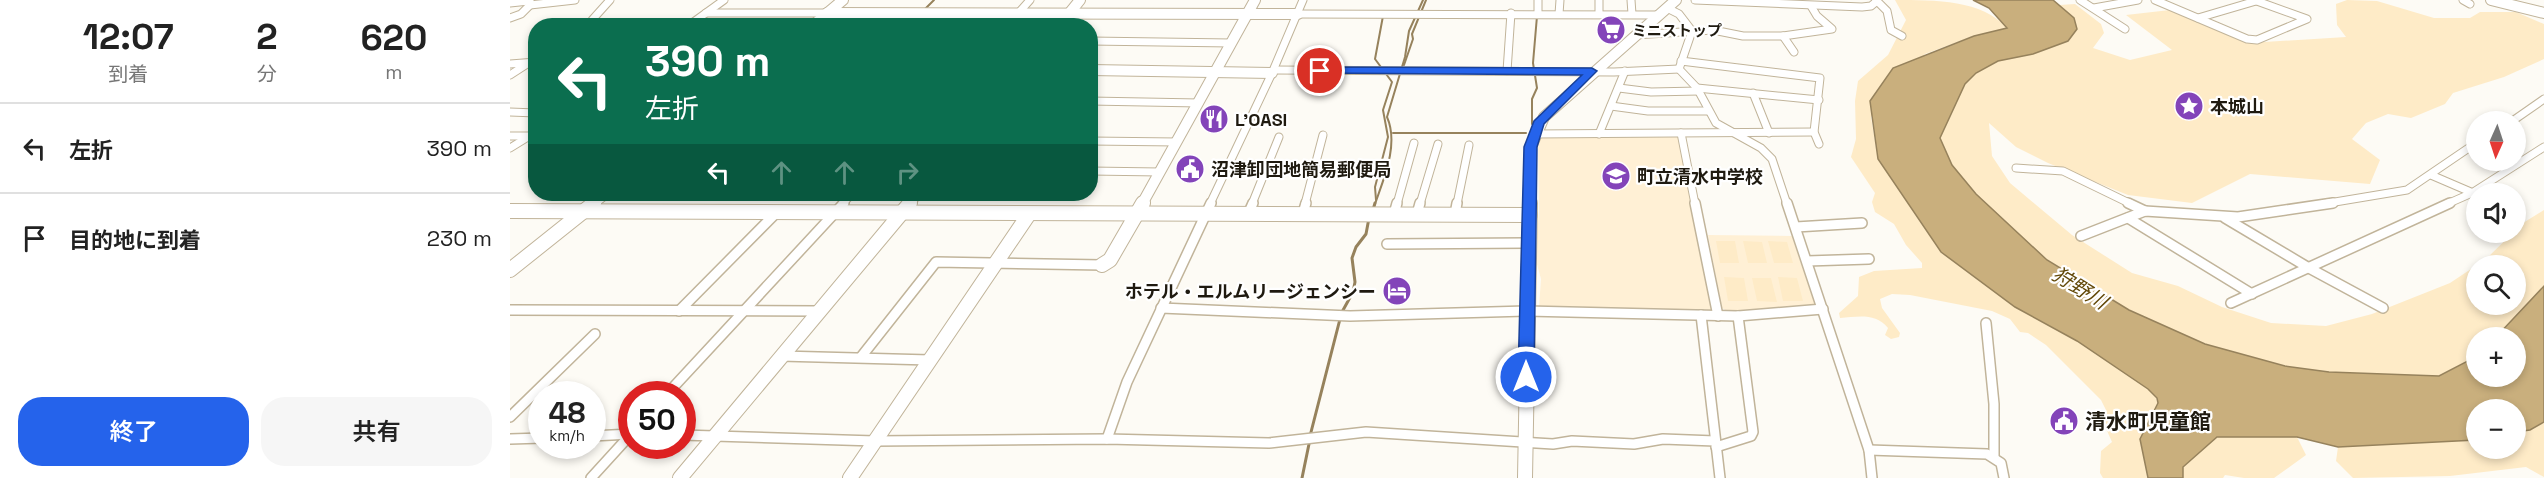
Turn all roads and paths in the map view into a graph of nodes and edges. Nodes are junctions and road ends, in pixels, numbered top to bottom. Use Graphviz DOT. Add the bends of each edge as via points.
graph roads {
  1 [pos="575,0"];
  2 [pos="610,0"];
  3 [pos="724,0"];
  4 [pos="843,0"];
  5 [pos="1030,0"];
  6 [pos="1080,0"];
  7 [pos="1255,0"];
  8 [pos="1304,0"];
  9 [pos="1538,0"];
  10 [pos="1560,0"];
  11 [pos="1599,0"];
  12 [pos="1631,0"];
  13 [pos="1676,0"];
  14 [pos="1695,0"];
  15 [pos="1876,0"];
  16 [pos="2080,0"];
  17 [pos="2138,0"];
  18 [pos="2156,0"];
  19 [pos="2255,0"];
  20 [pos="2463,0"];
  21 [pos="2491,0"];
  22 [pos="530,2"];
  23 [pos="510,3"];
  24 [pos="2470,4"];
  25 [pos="1811,6"];
  26 [pos="2094,8"];
  27 [pos="1663,12"];
  28 [pos="706,13"];
  29 [pos="827,13"];
  30 [pos="1019,13"];
  31 [pos="1069,13"];
  32 [pos="1511,13"];
  33 [pos="2542,13"];
  34 [pos="1298,14"];
  35 [pos="1538,14"];
  36 [pos="1559,14"];
  37 [pos="1599,14"];
  38 [pos="1632,14"];
  39 [pos="1246,15"];
  40 [pos="510,18"];
  41 [pos="594,18"];
  42 [pos="699,18"];
  43 [pos="821,18"];
  44 [pos="1014,18"];
  45 [pos="1065,18"];
  46 [pos="2197,18"];
  47 [pos="2125,29"];
  48 [pos="1692,32"];
  49 [pos="1635,35"];
  50 [pos="1794,35"];
  51 [pos="1783,36"];
  52 [pos="1902,36"];
  53 [pos="1098,41"];
  54 [pos="1231,43"];
  55 [pos="1804,44"];
  56 [pos="1794,52"];
  57 [pos="528,62"];
  58 [pos="510,64"];
  59 [pos="528,65"];
  60 [pos="1680,65"];
  61 [pos="1098,70"];
  62 [pos="1507,71"];
  63 [pos="1592,71"];
  64 [pos="1625,71"];
  65 [pos="1216,72"];
  66 [pos="1273,72"];
  67 [pos="510,75"];
  68 [pos="1619,88"];
  69 [pos="1698,89"];
  70 [pos="1753,93"];
  71 [pos="1819,100"];
  72 [pos="1098,101"];
  73 [pos="1199,103"];
  74 [pos="2542,103"];
  75 [pos="1611,106"];
  76 [pos="1708,111"];
  77 [pos="510,112"];
  78 [pos="528,113"];
  79 [pos="2526,113"];
  80 [pos="1814,132"];
  81 [pos="1681,133"];
  82 [pos="1769,133"];
  83 [pos="528,134"];
  84 [pos="1534,134"];
  85 [pos="1599,134"];
  86 [pos="1735,134"];
  87 [pos="1323,135"];
  88 [pos="510,136"];
  89 [pos="528,137"];
  90 [pos="1279,137"];
  91 [pos="1098,141"];
  92 [pos="1177,142"];
  93 [pos="1414,143"];
  94 [pos="1438,144"];
  95 [pos="1819,144"];
  96 [pos="1469,145"];
  97 [pos="2544,147"];
  98 [pos="510,148"];
  99 [pos="2466,150"];
  100 [pos="2016,168"];
  101 [pos="1098,171"];
  102 [pos="1160,172"];
  103 [pos="2431,175"];
  104 [pos="2490,183"];
  105 [pos="2466,190"];
  106 [pos="2466,198"];
  107 [pos="596,201"];
  108 [pos="845,201"];
  109 [pos="911,201"];
  110 [pos="510,211"];
  111 [pos="2145,211"];
  112 [pos="582,212"];
  113 [pos="777,212"];
  114 [pos="902,212"];
  115 [pos="1207,212"];
  116 [pos="1249,212"];
  117 [pos="834,213"];
  118 [pos="1303,213"];
  119 [pos="1029,214"];
  120 [pos="1137,214"];
  121 [pos="1394,214"];
  122 [pos="1417,214"];
  123 [pos="1455,214"];
  124 [pos="1530,215"];
  125 [pos="2128,218"];
  126 [pos="2224,218"];
  127 [pos="1862,223"];
  128 [pos="1796,227"];
  129 [pos="2081,236"];
  130 [pos="1529,243"];
  131 [pos="1386,244"];
  132 [pos="1869,259"];
  133 [pos="1807,261"];
  134 [pos="995,264"];
  135 [pos="1102,266"];
  136 [pos="2309,268"];
  137 [pos="510,270"];
  138 [pos="2252,294"];
  139 [pos="2231,303"];
  140 [pos="1161,308"];
  141 [pos="2384,308"];
  142 [pos="1823,309"];
  143 [pos="510,310"];
  144 [pos="746,310"];
  145 [pos="679,311"];
  146 [pos="819,311"];
  147 [pos="1527,311"];
  148 [pos="1701,315"];
  149 [pos="1718,316"];
  150 [pos="1738,316"];
  151 [pos="1986,323"];
  152 [pos="595,334"];
  153 [pos="781,356"];
  154 [pos="861,357"];
  155 [pos="930,360"];
  156 [pos="679,381"];
  157 [pos="510,417"];
  158 [pos="696,435"];
  159 [pos="715,436"];
  160 [pos="528,438"];
  161 [pos="510,439"];
  162 [pos="1107,439"];
  163 [pos="875,441"];
  164 [pos="1526,443"];
  165 [pos="1716,444"];
  166 [pos="618,448"];
  167 [pos="1869,450"];
  168 [pos="1994,457"];
  169 [pos="591,478"];
  170 [pos="680,478"];
  171 [pos="850,478"];
  172 [pos="1525,478"];
  173 [pos="1720,478"];
  174 [pos="1872,478"];
  175 [pos="2004,478"];
  1 -- 22 [label="street"];
  2 -- 41 [label="street"];
  3 -- 28 [label="street"];
  4 -- 29 [label="street"];
  5 -- 30 [label="street"];
  6 -- 31 [label="street"];
  7 -- 39 [label="street"];
  8 -- 34 [label="street"];
  9 -- 35 [label="street"];
  10 -- 36 [label="street"];
  11 -- 37 [label="street"];
  12 -- 38 [label="street"];
  13 -- 27 [label="street"];
  14 -- 25 [label="street"];
  15 -- 25 [label="street" via="1871,6 1862,7"];
  15 -- 52 [label="street" via="1887,11 1888,28"];
  16 -- 26 [label="street"];
  17 -- 26 [label="street"];
  18 -- 46 [label="street"];
  19 -- 46 [label="street"];
  19 -- 46 [label="street" via="2307,19 2257,40"];
  20 -- 24 [label="street"];
  21 -- 33 [label="street"];
  22 -- 23 [label="street"];
  22 -- 40 [label="street" via="519,15"];
  25 -- 50 [label="street" via="1832,29"];
  26 -- 47 [label="street"];
  27 -- 38 [label="street"];
  27 -- 48 [label="street" via="1679,14"];
  27 -- 49 [label="street"];
  28 -- 29 [label="street"];
  28 -- 42 [label="street"];
  29 -- 30 [label="street"];
  29 -- 43 [label="street"];
  30 -- 31 [label="street"];
  30 -- 44 [label="street"];
  31 -- 39 [label="street"];
  31 -- 45 [label="street"];
  32 -- 34 [label="street"];
  32 -- 35 [label="street"];
  32 -- 62 [label="street"];
  34 -- 39 [label="street"];
  34 -- 66 [label="street"];
  35 -- 36 [label="street"];
  36 -- 37 [label="street"];
  37 -- 38 [label="street"];
  39 -- 54 [label="street"];
  48 -- 49 [label="street"];
  48 -- 51 [label="street"];
  48 -- 60 [label="street"];
  49 -- 63 [label="street"];
  50 -- 51 [label="street"];
  50 -- 55 [label="street"];
  51 -- 56 [label="street"];
  53 -- 54 [label="street"];
  54 -- 65 [label="street"];
  57 -- 58 [label="street"];
  59 -- 67 [label="street"];
  60 -- 64 [label="street"];
  60 -- 69 [label="street"];
  60 -- 71 [label="street" via="1820,78"];
  61 -- 65 [label="street"];
  62 -- 63 [label="street"];
  62 -- 66 [label="street"];
  63 -- 64 [label="street"];
  63 -- 84 [label="street" via="1547,113"];
  64 -- 68 [label="street"];
  65 -- 66 [label="street"];
  65 -- 73 [label="street"];
  66 -- 115 [label="street"];
  68 -- 69 [label="street" via="1656,92"];
  68 -- 75 [label="street"];
  69 -- 70 [label="street"];
  69 -- 76 [label="street"];
  70 -- 71 [label="street"];
  70 -- 82 [label="street"];
  71 -- 80 [label="street"];
  72 -- 73 [label="street"];
  73 -- 92 [label="street"];
  74 -- 79 [label="street"];
  75 -- 76 [label="street" via="1647,111"];
  75 -- 85 [label="street"];
  76 -- 86 [label="street" via="1716,123"];
  77 -- 78 [label="street"];
  80 -- 82 [label="street"];
  80 -- 95 [label="street"];
  81 -- 85 [label="street"];
  81 -- 86 [label="street"];
  81 -- 149 [label="street"];
  82 -- 86 [label="street"];
  83 -- 88 [label="street"];
  84 -- 85 [label="street"];
  84 -- 124 [label="street" via="1530,147"];
  86 -- 128 [label="street" via="1772,159"];
  87 -- 118 [label="street"];
  89 -- 98 [label="street"];
  90 -- 116 [label="street"];
  91 -- 92 [label="street"];
  92 -- 102 [label="street"];
  93 -- 121 [label="street"];
  94 -- 122 [label="street"];
  96 -- 123 [label="street"];
  97 -- 104 [label="street"];
  99 -- 103 [label="street"];
  100 -- 111 [label="street" via="2063,171"];
  101 -- 102 [label="street"];
  102 -- 120 [label="street"];
  103 -- 105 [label="street"];
  103 -- 126 [label="street" via="2399,193"];
  106 -- 136 [label="street"];
  107 -- 112 [label="street"];
  108 -- 117 [label="street"];
  109 -- 114 [label="street"];
  110 -- 112 [label="street"];
  111 -- 125 [label="street"];
  111 -- 126 [label="street"];
  112 -- 113 [label="street"];
  112 -- 137 [label="street"];
  113 -- 117 [label="street"];
  113 -- 145 [label="street"];
  114 -- 117 [label="street"];
  114 -- 119 [label="street"];
  114 -- 146 [label="street"];
  115 -- 116 [label="street"];
  115 -- 120 [label="street"];
  115 -- 140 [label="street"];
  116 -- 118 [label="street"];
  117 -- 144 [label="street"];
  118 -- 121 [label="street"];
  119 -- 120 [label="street"];
  119 -- 134 [label="street"];
  120 -- 135 [label="street" via="1110,260"];
  121 -- 122 [label="street"];
  122 -- 123 [label="street"];
  123 -- 124 [label="street"];
  124 -- 130 [label="street"];
  125 -- 129 [label="street"];
  125 -- 138 [label="street"];
  126 -- 136 [label="street"];
  127 -- 128 [label="street"];
  128 -- 133 [label="street"];
  130 -- 131 [label="street"];
  130 -- 147 [label="street"];
  132 -- 133 [label="street"];
  133 -- 142 [label="street"];
  134 -- 135 [label="street"];
  134 -- 154 [label="street" via="936,262"];
  134 -- 155 [label="street"];
  136 -- 138 [label="street"];
  136 -- 141 [label="street"];
  138 -- 139 [label="street"];
  140 -- 147 [label="street" via="1350,316"];
  140 -- 162 [label="street" via="1127,382"];
  142 -- 150 [label="street"];
  142 -- 167 [label="street"];
  143 -- 145 [label="street"];
  144 -- 145 [label="street"];
  144 -- 146 [label="street"];
  144 -- 156 [label="street"];
  146 -- 153 [label="street"];
  147 -- 148 [label="street"];
  147 -- 164 [label="street"];
  148 -- 149 [label="street"];
  148 -- 165 [label="street"];
  149 -- 150 [label="street"];
  150 -- 165 [label="street" via="1753,432 1751,436"];
  151 -- 168 [label="street" via="1994,405"];
  152 -- 157 [label="street"];
  153 -- 154 [label="street"];
  153 -- 159 [label="street"];
  154 -- 155 [label="street"];
  155 -- 163 [label="street"];
  158 -- 159 [label="street"];
  159 -- 163 [label="street"];
  159 -- 170 [label="street"];
  160 -- 161 [label="street"];
  162 -- 163 [label="street"];
  162 -- 164 [label="street" via="1269,443 1366,432"];
  163 -- 171 [label="street"];
  164 -- 165 [label="street" via="1634,444 1663,439"];
  164 -- 172 [label="street"];
  165 -- 173 [label="street"];
  166 -- 169 [label="street"];
  167 -- 168 [label="street" via="1979,453"];
  167 -- 174 [label="street"];
  168 -- 175 [label="street" via="2001,463"];
}
